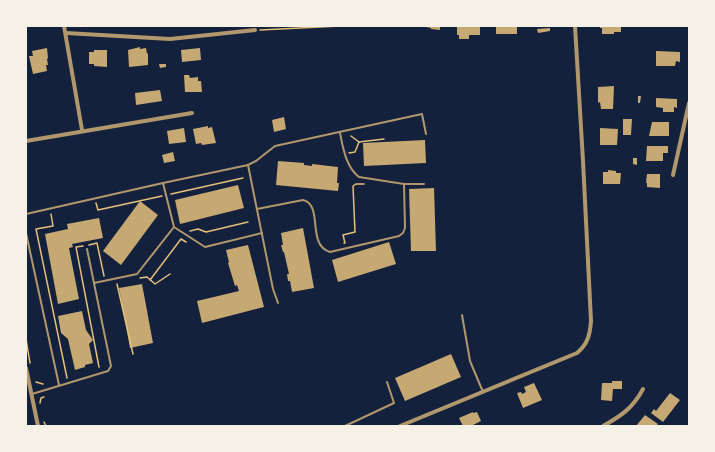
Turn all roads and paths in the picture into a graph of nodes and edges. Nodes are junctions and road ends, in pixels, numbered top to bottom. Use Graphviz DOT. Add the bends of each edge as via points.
graph roads {
  1 [pos="64,26"];
  2 [pos="340,26"];
  3 [pos="575,26"];
  4 [pos="255,30"];
  5 [pos="66,33"];
  6 [pos="689,104"];
  7 [pos="192,113"];
  8 [pos="82,130"];
  9 [pos="349,131"];
  10 [pos="340,133"];
  11 [pos="426,134"];
  12 [pos="384,139"];
  13 [pos="26,141"];
  14 [pos="359,142"];
  15 [pos="344,154"];
  16 [pos="248,165"];
  17 [pos="673,175"];
  18 [pos="243,178"];
  19 [pos="163,183"];
  20 [pos="364,184"];
  21 [pos="404,184"];
  22 [pos="424,184"];
  23 [pos="166,195"];
  24 [pos="96,203"];
  25 [pos="257,209"];
  26 [pos="26,214"];
  27 [pos="45,215"];
  28 [pos="248,222"];
  29 [pos="174,227"];
  30 [pos="189,231"];
  31 [pos="26,233"];
  32 [pos="262,233"];
  33 [pos="192,244"];
  34 [pos="340,244"];
  35 [pos="87,249"];
  36 [pos="170,274"];
  37 [pos="139,278"];
  38 [pos="150,280"];
  39 [pos="105,281"];
  40 [pos="94,283"];
  41 [pos="114,285"];
  42 [pos="278,303"];
  43 [pos="462,315"];
  44 [pos="26,340"];
  45 [pos="132,354"];
  46 [pos="30,362"];
  47 [pos="99,367"];
  48 [pos="26,368"];
  49 [pos="73,376"];
  50 [pos="35,381"];
  51 [pos="386,382"];
  52 [pos="59,386"];
  53 [pos="643,389"];
  54 [pos="46,390"];
  55 [pos="483,392"];
  56 [pos="31,394"];
  57 [pos="40,408"];
  58 [pos="42,417"];
  59 [pos="38,426"];
  60 [pos="46,426"];
  61 [pos="345,426"];
  62 [pos="400,426"];
  63 [pos="603,426"];
  1 -- 5 [label="street"];
  2 -- 4 [label="path"];
  3 -- 55 [label="street" via="590,313 588,340 577,353"];
  4 -- 5 [label="street" via="170,39"];
  5 -- 8 [label="street"];
  6 -- 17 [label="street"];
  7 -- 8 [label="street"];
  8 -- 13 [label="street"];
  9 -- 10 [label="lane"];
  9 -- 11 [label="lane" via="422,114"];
  9 -- 14 [label="path"];
  10 -- 15 [label="lane"];
  10 -- 16 [label="lane" via="275,146"];
  12 -- 14 [label="path"];
  14 -- 15 [label="path" via="355,152"];
  15 -- 21 [label="lane" via="359,177"];
  16 -- 19 [label="lane"];
  16 -- 25 [label="lane"];
  18 -- 23 [label="path"];
  19 -- 23 [label="lane"];
  19 -- 26 [label="lane"];
  20 -- 34 [label="path" via="353,186 355,232 343,235 345,243"];
  21 -- 22 [label="lane"];
  21 -- 25 [label="lane" via="403,233 330,252 319,245 312,207 306,201"];
  23 -- 24 [label="path" via="98,210"];
  23 -- 29 [label="lane"];
  25 -- 32 [label="lane"];
  27 -- 49 [label="path" via="51,214 53,226 36,229 66,378"];
  28 -- 30 [label="path" via="206,232 198,229"];
  29 -- 32 [label="lane" via="205,247"];
  29 -- 39 [label="lane" via="137,274"];
  31 -- 52 [label="lane"];
  32 -- 42 [label="lane"];
  33 -- 38 [label="path" via="181,240"];
  35 -- 40 [label="lane"];
  36 -- 38 [label="path" via="155,284"];
  37 -- 38 [label="path" via="146,277"];
  39 -- 40 [label="lane"];
  39 -- 47 [label="path" via="97,243 76,248"];
  40 -- 52 [label="lane" via="111,366 108,371"];
  41 -- 45 [label="path" via="116,284"];
  43 -- 55 [label="lane" via="470,361"];
  44 -- 46 [label="path"];
  48 -- 56 [label="street"];
  50 -- 54 [label="path" via="44,384"];
  51 -- 61 [label="lane" via="394,403"];
  52 -- 54 [label="lane"];
  53 -- 63 [label="street" via="627,411"];
  54 -- 56 [label="lane"];
  54 -- 57 [label="path" via="47,395 41,398"];
  55 -- 62 [label="street"];
  56 -- 59 [label="street"];
  58 -- 60 [label="path"];
}
